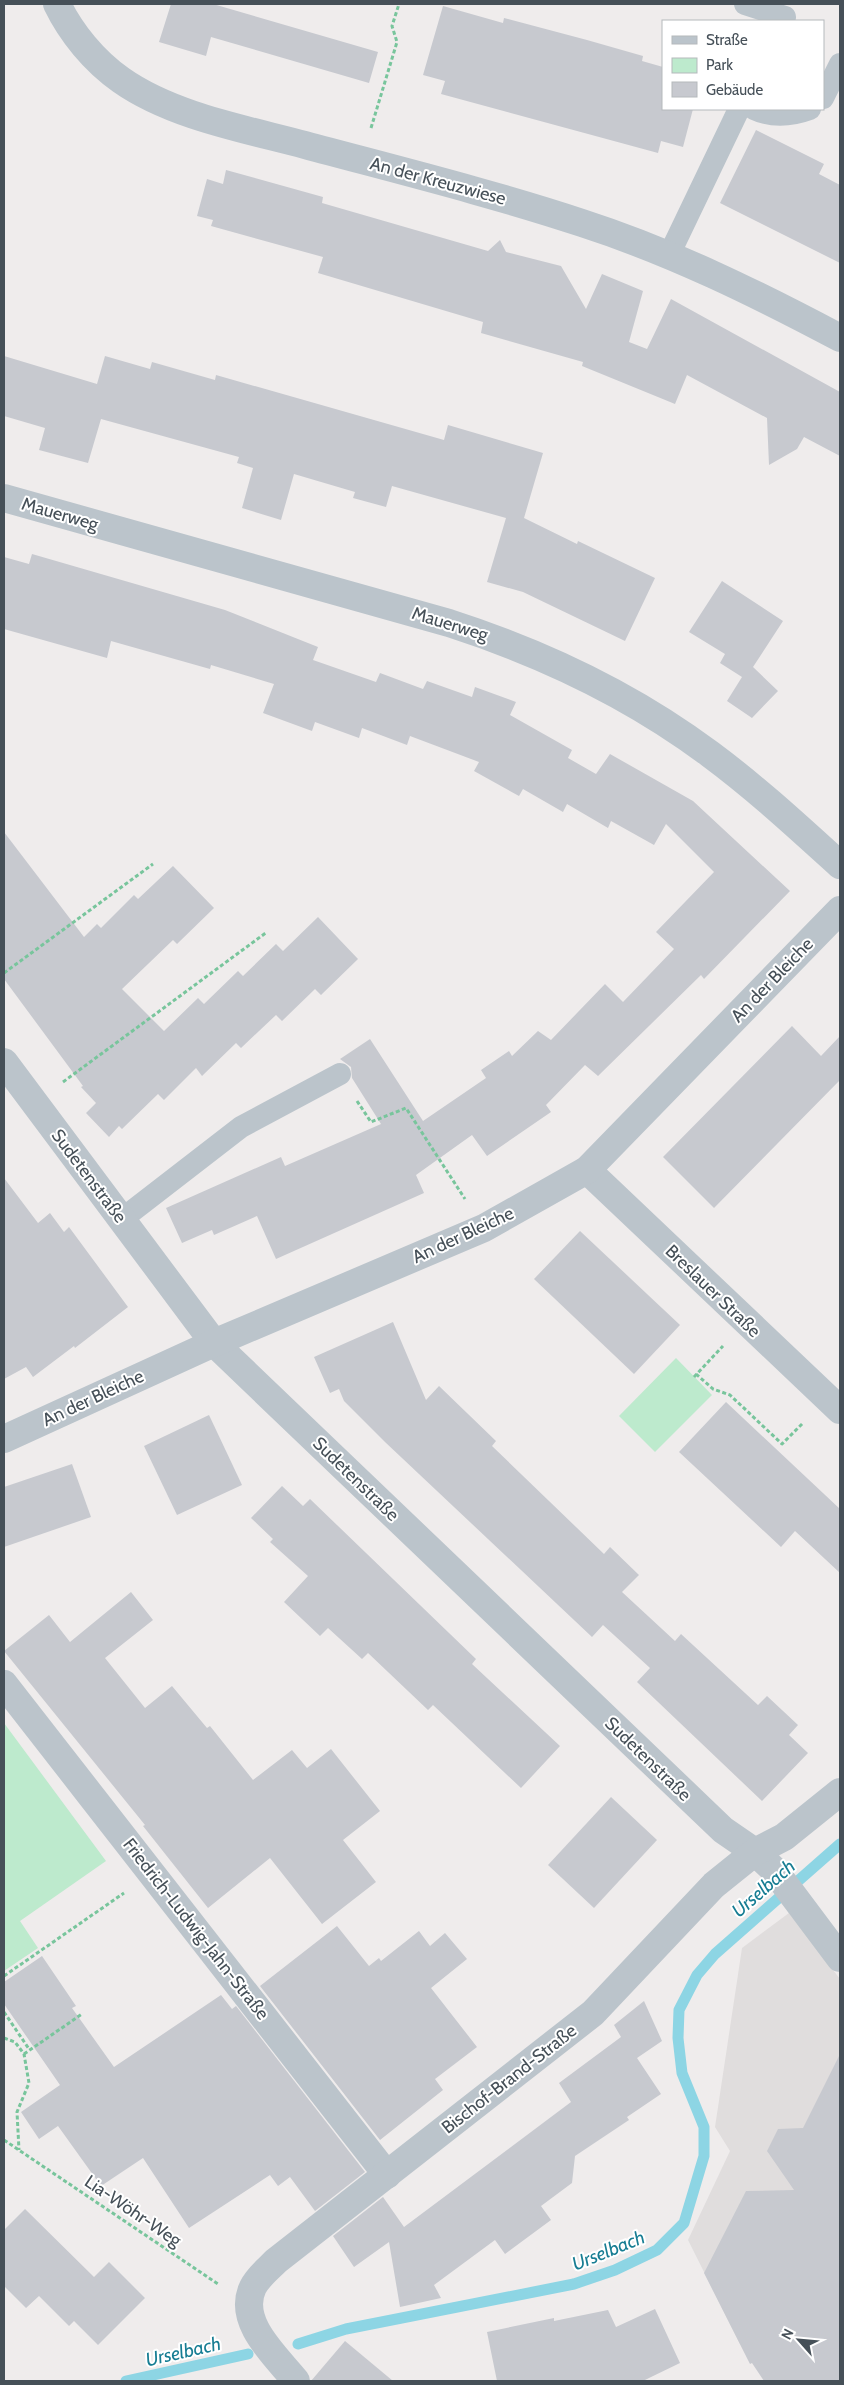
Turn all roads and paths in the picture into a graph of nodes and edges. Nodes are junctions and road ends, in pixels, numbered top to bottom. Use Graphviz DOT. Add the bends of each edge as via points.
graph roads {
  1 [pos="57,4"];
  2 [pos="399,4"];
  3 [pos="745,4"];
  4 [pos="787,14"];
  5 [pos="840,64"];
  6 [pos="824,96"];
  7 [pos="739,110"];
  8 [pos="756,110"];
  9 [pos="807,110"];
  10 [pos="362,160"];
  11 [pos="669,255"];
  12 [pos="840,338"];
  13 [pos="4,498"];
  14 [pos="153,864"];
  15 [pos="840,865"];
  16 [pos="840,910"];
  17 [pos="267,932"];
  18 [pos="4,973"];
  19 [pos="4,1062"];
  20 [pos="340,1074"];
  21 [pos="34,1104"];
  22 [pos="587,1170"];
  23 [pos="122,1219"];
  24 [pos="484,1228"];
  25 [pos="746,1322"];
  26 [pos="214,1343"];
  27 [pos="834,1404"];
  28 [pos="4,1439"];
  29 [pos="4,1684"];
  30 [pos="840,1792"];
  31 [pos="764,1861"];
  32 [pos="151,1874"];
  33 [pos="840,1958"];
  34 [pos="4,1976"];
  35 [pos="4,2012"];
  36 [pos="82,2014"];
  37 [pos="4,2038"];
  38 [pos="29,2050"];
  39 [pos="24,2054"];
  40 [pos="4,2140"];
  41 [pos="19,2150"];
  42 [pos="386,2175"];
  43 [pos="250,2299"];
  44 [pos="296,2381"];
  1 -- 10 [label="street, An der Kreuzwiese" via="94,57 121,80 157,100 210,120"];
  2 -- 10 [label="path" via="392,26 397,42"];
  3 -- 4 [label="lane"];
  5 -- 6 [label="lane"];
  7 -- 11 [label="lane"];
  8 -- 9 [label="lane" via="767,115 796,114"];
  10 -- 11 [label="street, An der Kreuzwiese" via="488,193"];
  11 -- 12 [label="street, An der Kreuzwiese" via="764,298"];
  13 -- 15 [label="street, Mauerweg" via="449,623 561,665 613,692 709,753"];
  14 -- 18 [label="path"];
  16 -- 22 [label="street, An der Bleiche"];
  17 -- 21 [label="path"];
  19 -- 21 [label="street, Sudetenstraße"];
  20 -- 23 [label="lane" via="241,1127"];
  20 -- 24 [label="path" via="371,1122 406,1108"];
  21 -- 23 [label="street, Sudetenstraße"];
  22 -- 24 [label="street, An der Bleiche"];
  22 -- 25 [label="street, Breslauer Straße"];
  23 -- 26 [label="street, Sudetenstraße"];
  24 -- 26 [label="street, An der Bleiche"];
  25 -- 27 [label="street, Breslauer Straße"];
  25 -- 27 [label="path" via="695,1375 713,1389 730,1395 782,1444"];
  26 -- 28 [label="street, An der Bleiche"];
  26 -- 31 [label="street, Sudetenstraße" via="723,1830"];
  29 -- 32 [label="street, Friedrich-Ludwig-Jahn-Straße"];
  30 -- 31 [label="street, Bischof-Brand-Straße" via="784,1837"];
  31 -- 33 [label="street, Sudetenstraße"];
  31 -- 42 [label="street, Bischof-Brand-Straße" via="714,1885 594,2013"];
  32 -- 34 [label="path"];
  32 -- 42 [label="street, Friedrich-Ludwig-Jahn-Straße" via="234,1976"];
  35 -- 38 [label="path"];
  36 -- 38 [label="path"];
  37 -- 39 [label="path" via="15,2042"];
  38 -- 39 [label="path"];
  39 -- 41 [label="path" via="29,2083 17,2112"];
  40 -- 41 [label="path, Lia-Wöhr-Weg"];
  41 -- 43 [label="path, Lia-Wöhr-Weg" via="223,2287"];
  42 -- 43 [label="street, Bischof-Brand-Straße" via="276,2261 253,2288"];
  43 -- 44 [label="street" via="253,2324 260,2338"];
}
